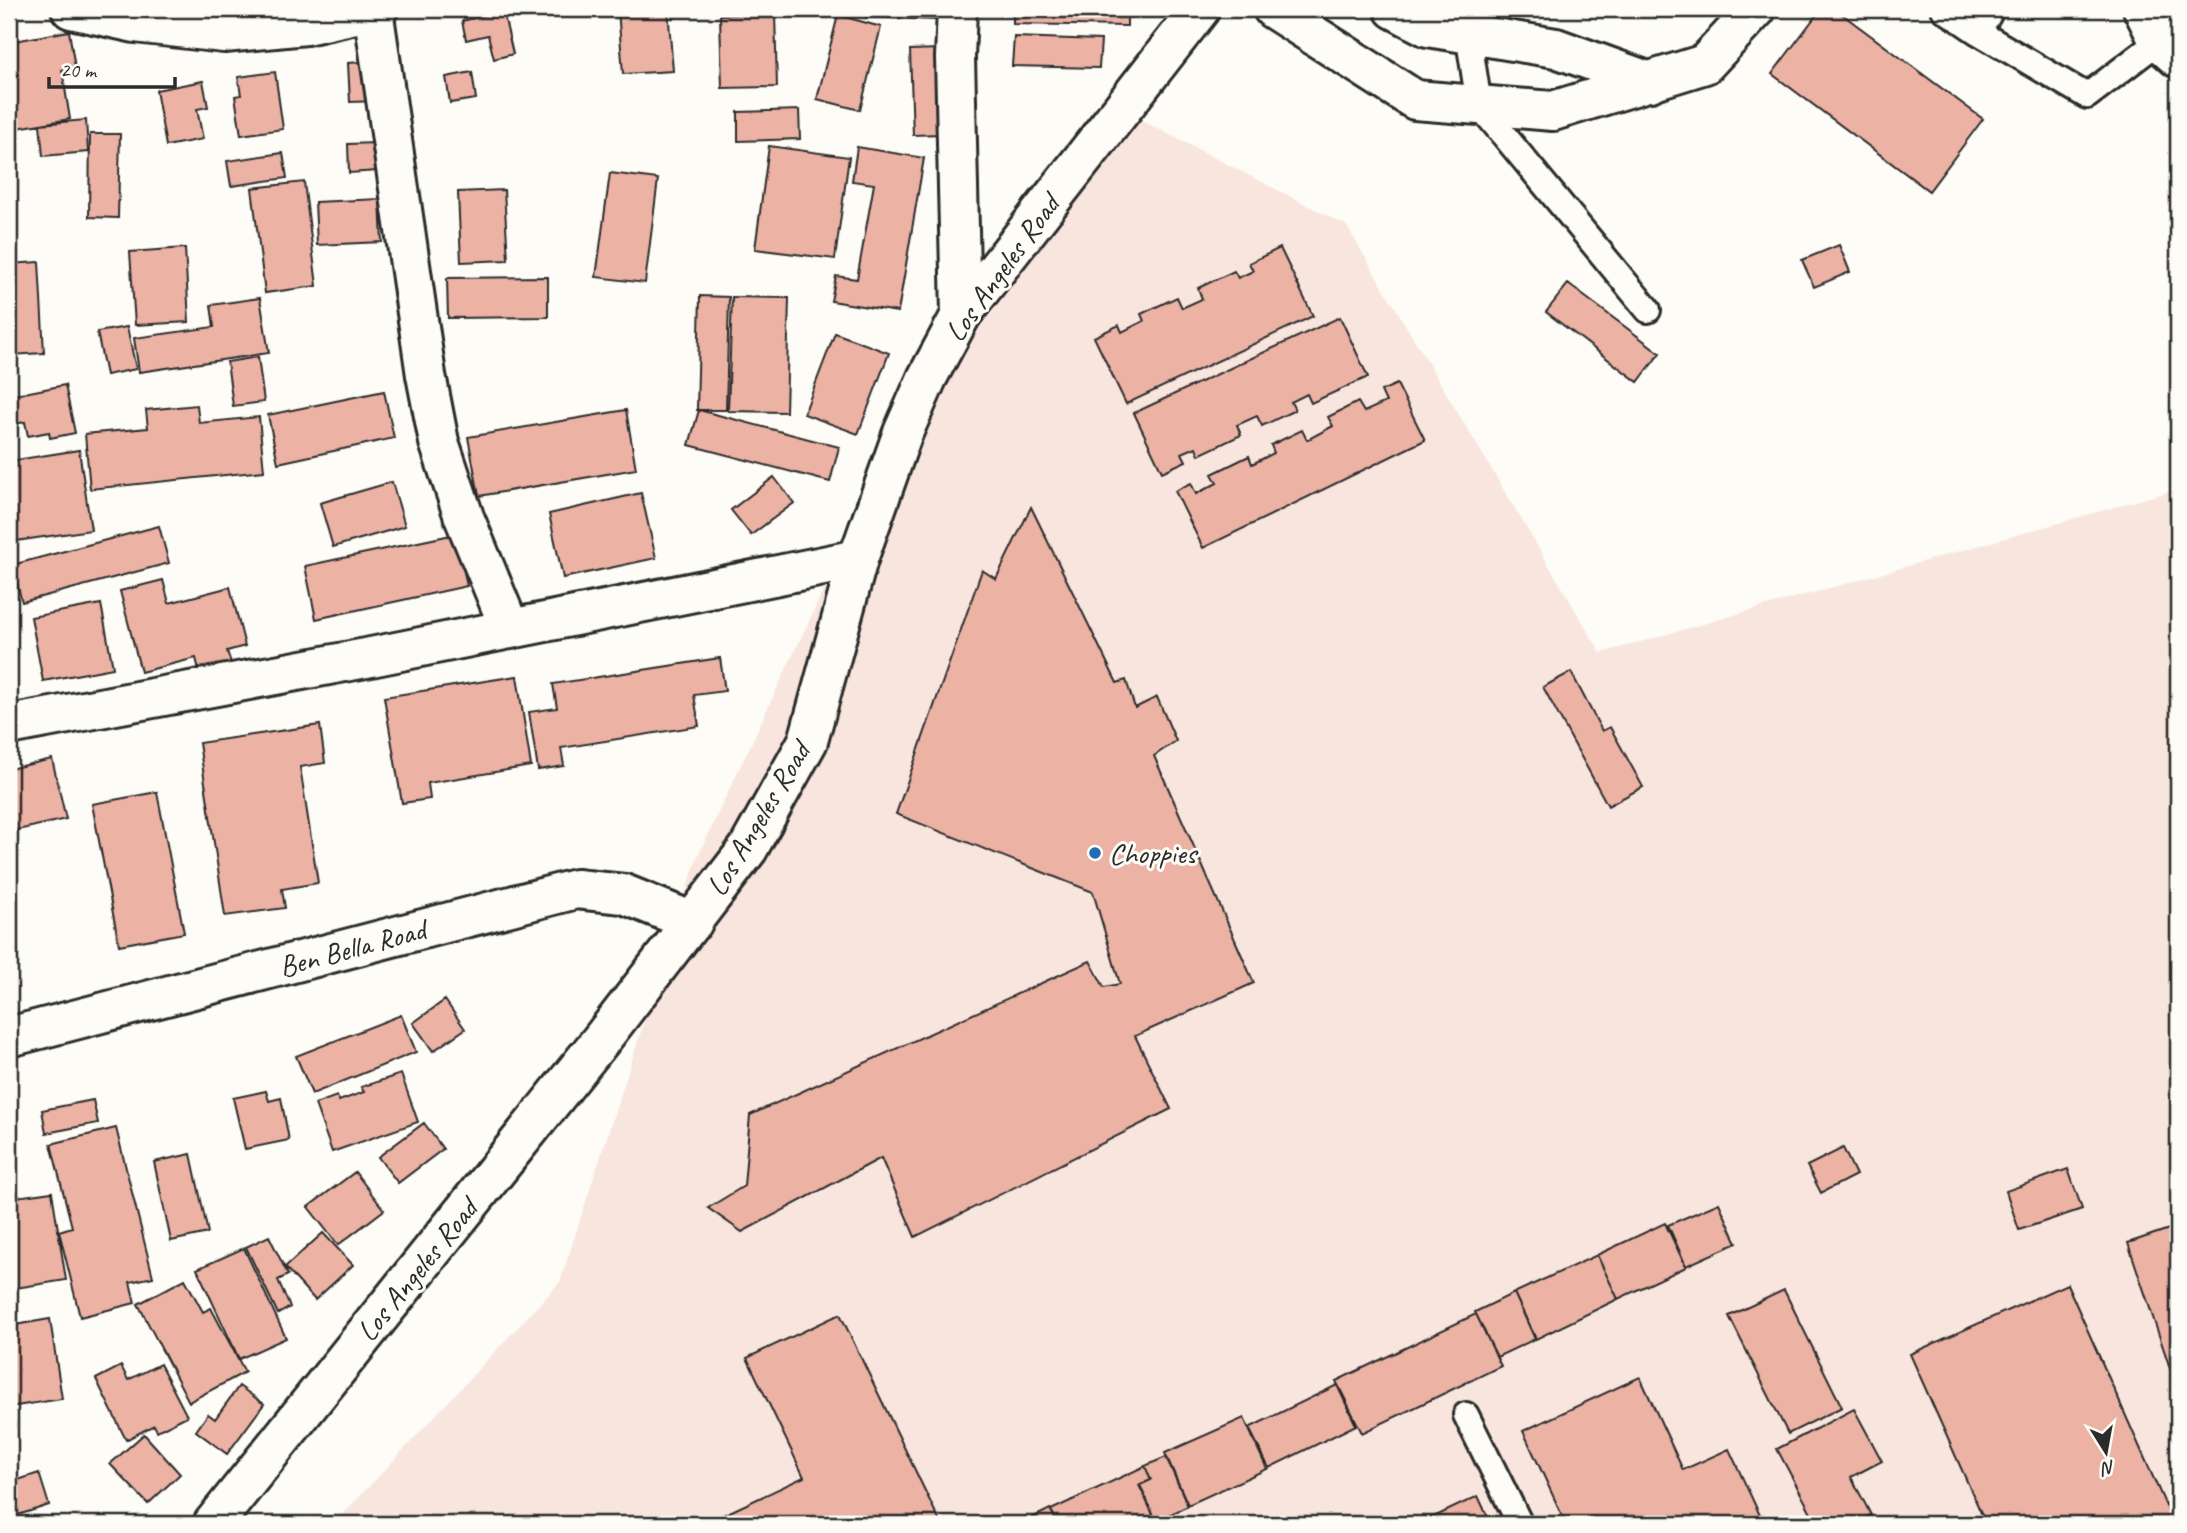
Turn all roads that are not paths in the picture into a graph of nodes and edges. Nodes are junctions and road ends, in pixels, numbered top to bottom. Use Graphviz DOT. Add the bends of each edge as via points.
graph roads {
  1 [pos="71,9"];
  2 [pos="375,9"];
  3 [pos="957,9"];
  4 [pos="1200,9"];
  5 [pos="1273,9"];
  6 [pos="1394,9"];
  7 [pos="1756,9"];
  8 [pos="1944,9"];
  9 [pos="1992,9"];
  10 [pos="1978,32"];
  11 [pos="1468,33"];
  12 [pos="2160,36"];
  13 [pos="1650,82"];
  14 [pos="1479,105"];
  15 [pos="1648,310"];
  16 [pos="961,315"];
  17 [pos="858,559"];
  18 [pos="510,629"];
  19 [pos="9,725"];
  20 [pos="693,922"];
  21 [pos="9,1037"];
  22 [pos="1466,1415"];
  23 [pos="212,1524"];
  24 [pos="1520,1524"];
  1 -- 2 [label="street" via="135,23 224,33 306,25"];
  2 -- 18 [label="street" via="439,442"];
  3 -- 16 [label="street" via="954,57"];
  4 -- 16 [label="street, Los Angeles Road"];
  5 -- 14 [label="street" via="1416,100"];
  6 -- 11 [label="street" via="1428,27"];
  7 -- 13 [label="street" via="1705,64"];
  8 -- 10 [label="lane"];
  9 -- 10 [label="lane"];
  10 -- 12 [label="lane" via="2087,96"];
  11 -- 13 [label="street" via="1556,48"];
  11 -- 14 [label="lane"];
  13 -- 14 [label="street" via="1553,111"];
  14 -- 15 [label="lane"];
  16 -- 17 [label="street, Los Angeles Road" via="902,435"];
  17 -- 18 [label="street"];
  17 -- 20 [label="street, Los Angeles Road" via="808,741 748,849"];
  18 -- 19 [label="street"];
  20 -- 21 [label="street, Ben Bella Road" via="624,894 576,889"];
  20 -- 23 [label="street, Los Angeles Road"];
  22 -- 24 [label="lane"];
}
